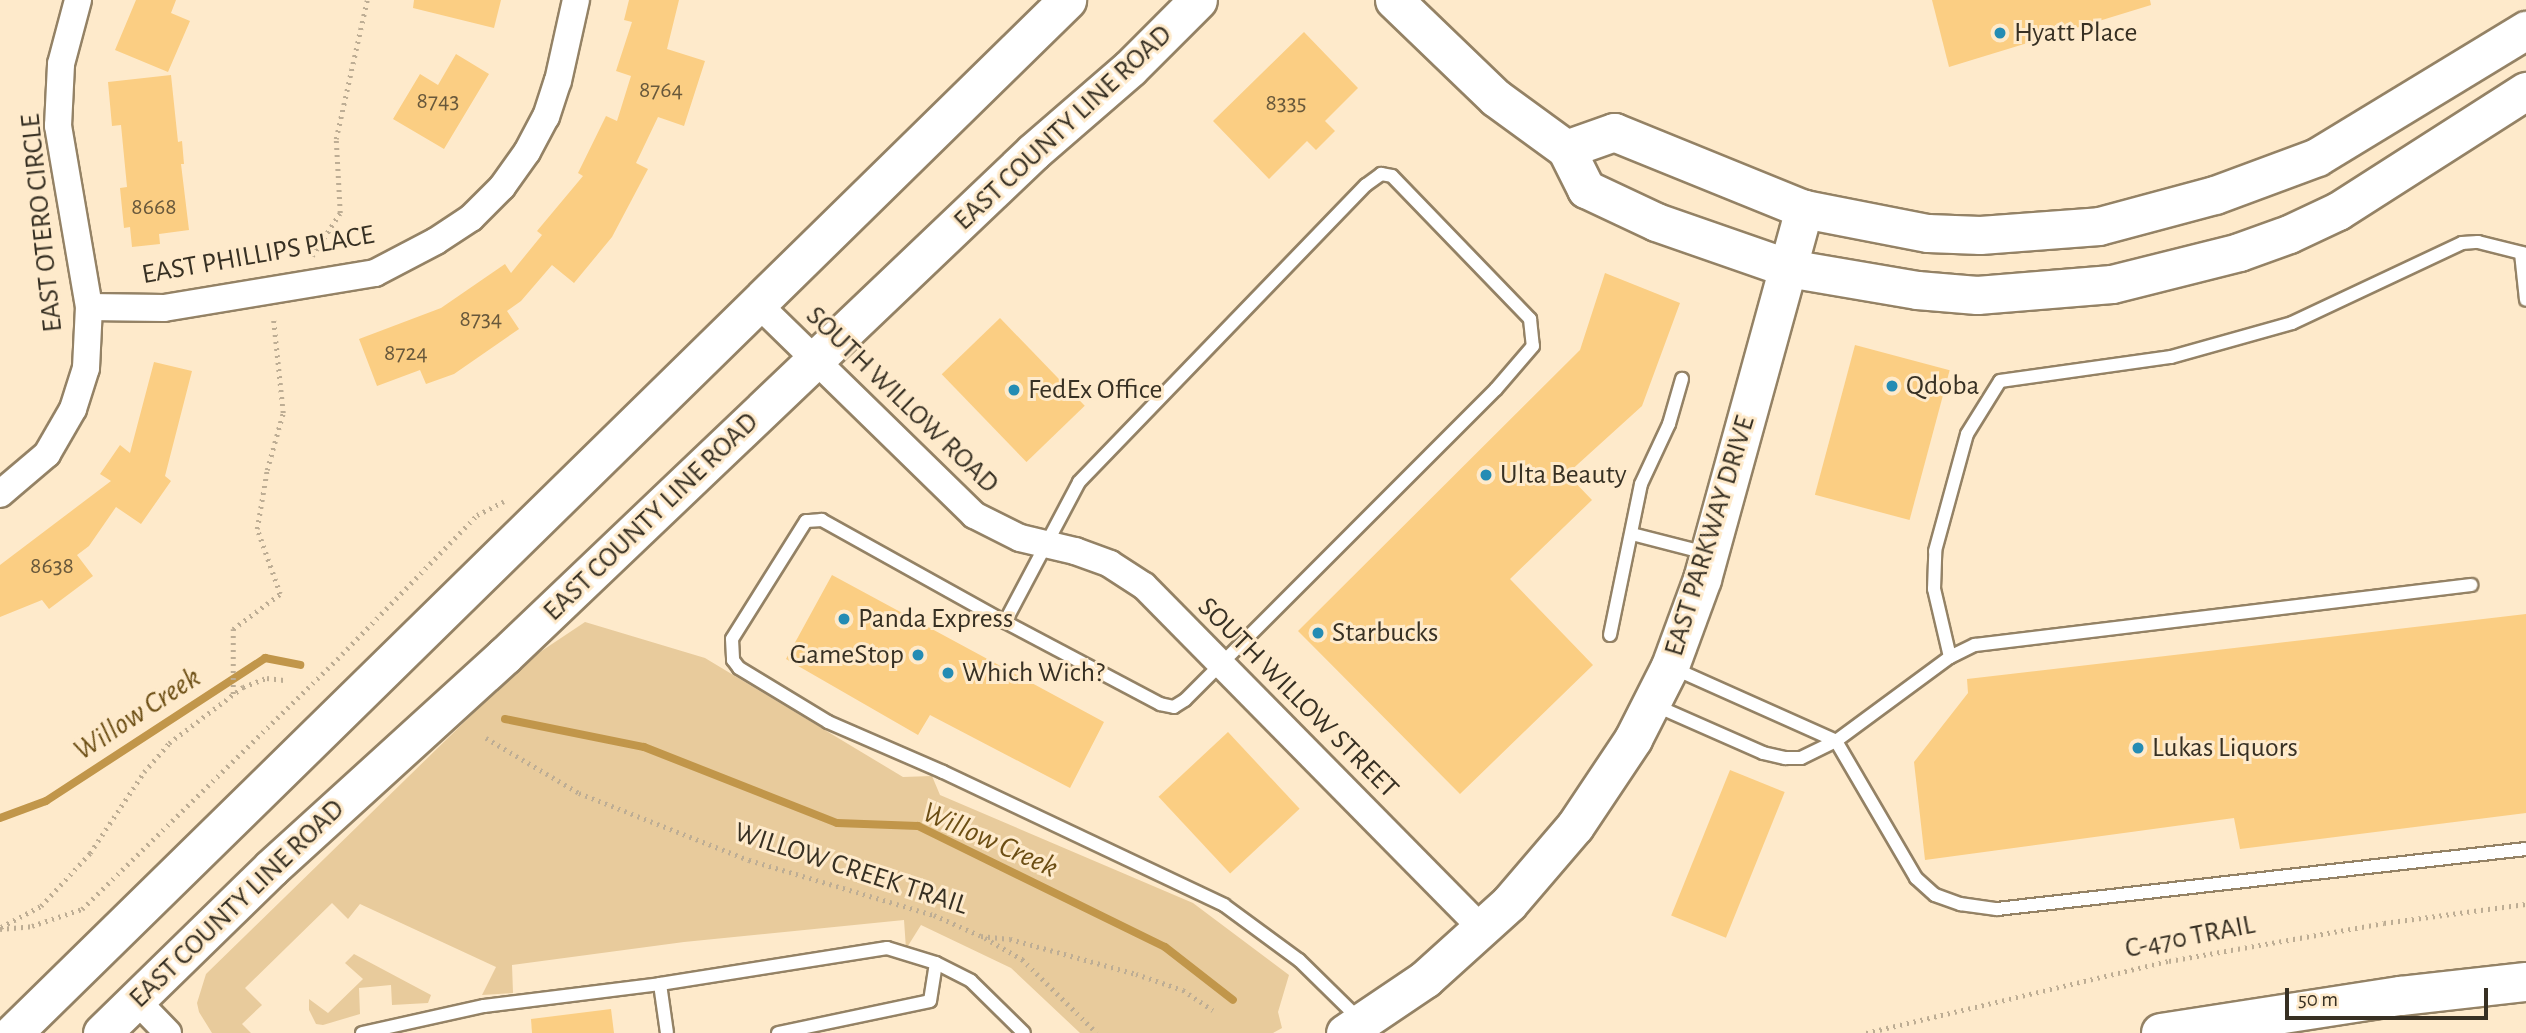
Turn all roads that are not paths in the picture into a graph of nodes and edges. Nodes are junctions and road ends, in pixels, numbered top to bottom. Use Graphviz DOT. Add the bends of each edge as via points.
graph roads {
  1 [pos="78,0"];
  2 [pos="576,0"];
  3 [pos="1067,0"];
  4 [pos="1198,0"];
  5 [pos="1394,0"];
  6 [pos="2526,30"];
  7 [pos="2526,90"];
  8 [pos="1566,149"];
  9 [pos="1804,209"];
  10 [pos="2524,254"];
  11 [pos="1787,268"];
  12 [pos="2526,300"];
  13 [pos="759,305"];
  14 [pos="89,307"];
  15 [pos="815,361"];
  16 [pos="1682,379"];
  17 [pos="0,494"];
  18 [pos="1632,534"];
  19 [pos="1047,543"];
  20 [pos="1710,554"];
  21 [pos="2471,585"];
  22 [pos="1005,622"];
  23 [pos="1610,635"];
  24 [pos="1950,657"];
  25 [pos="1221,664"];
  26 [pos="1670,666"];
  27 [pos="1652,704"];
  28 [pos="1836,741"];
  29 [pos="2526,849"];
  30 [pos="1483,930"];
  31 [pos="936,963"];
  32 [pos="2526,982"];
  33 [pos="660,984"];
  34 [pos="136,1000"];
  35 [pos="1354,1028"];
  36 [pos="13,1033"];
  37 [pos="102,1033"];
  38 [pos="168,1033"];
  39 [pos="362,1033"];
  40 [pos="667,1033"];
  41 [pos="779,1033"];
  42 [pos="1024,1033"];
  43 [pos="2161,1033"];
  1 -- 14 [label="street, EAST OTERO CIRCLE" via="61,64 58,126"];
  2 -- 14 [label="street, EAST PHILLIPS PLACE" via="558,82 527,152 479,210 436,241 375,273 164,308"];
  3 -- 13 [label="main road"];
  4 -- 15 [label="main road, EAST COUNTY LINE ROAD"];
  5 -- 8 [label="main road" via="1496,98"];
  6 -- 9 [label="main road" via="2317,157 2263,180 2157,212 2099,226 1980,235 1928,233"];
  7 -- 11 [label="main road" via="2338,211 2289,234 2178,270 2112,284 1977,295 1904,289"];
  8 -- 9 [label="main road" via="1614,132"];
  8 -- 11 [label="main road" via="1586,189 1610,202"];
  9 -- 11 [label="main road, EAST PARKWAY DRIVE"];
  10 -- 12 [label="lane"];
  10 -- 24 [label="lane" via="2478,242 2462,243 2292,323 2171,356 2000,382 1967,433 1935,551 1934,589"];
  11 -- 20 [label="main road, EAST PARKWAY DRIVE"];
  13 -- 15 [label="street, SOUTH WILLOW ROAD"];
  13 -- 36 [label="main road"];
  14 -- 17 [label="street, EAST OTERO CIRCLE" via="86,368 73,409 47,454"];
  15 -- 19 [label="street, SOUTH WILLOW ROAD" via="974,515 1002,531"];
  15 -- 34 [label="main road, EAST COUNTY LINE ROAD" via="505,656 271,868"];
  16 -- 18 [label="lane" via="1669,424 1641,484"];
  18 -- 20 [label="lane"];
  18 -- 23 [label="lane"];
  19 -- 22 [label="lane"];
  19 -- 25 [label="street, SOUTH WILLOW STREET" via="1126,573"];
  19 -- 25 [label="lane" via="1079,482 1366,184 1381,174 1392,176 1530,318 1533,346 1496,389"];
  20 -- 26 [label="main road, EAST PARKWAY DRIVE"];
  21 -- 24 [label="lane" via="1987,643"];
  22 -- 25 [label="lane" via="1160,704 1174,707"];
  22 -- 35 [label="lane" via="822,520 812,519 806,520 730,647 739,668 828,722 1224,905 1299,960"];
  24 -- 28 [label="lane"];
  25 -- 30 [label="street, SOUTH WILLOW STREET"];
  26 -- 27 [label="main road, EAST PARKWAY DRIVE"];
  26 -- 28 [label="lane"];
  27 -- 28 [label="lane" via="1763,753 1785,758 1815,754"];
  27 -- 30 [label="main road, EAST PARKWAY DRIVE" via="1575,826"];
  28 -- 29 [label="lane" via="1916,878 1935,895 1960,904 1997,909"];
  30 -- 35 [label="main road, EAST PARKWAY DRIVE"];
  31 -- 33 [label="lane" via="887,947"];
  31 -- 41 [label="lane" via="930,1001"];
  31 -- 42 [label="lane" via="971,981"];
  32 -- 43 [label="highway"];
  33 -- 39 [label="lane" via="484,1006"];
  33 -- 40 [label="lane"];
  34 -- 37 [label="main road, EAST COUNTY LINE ROAD"];
  34 -- 38 [label="street"];
}
